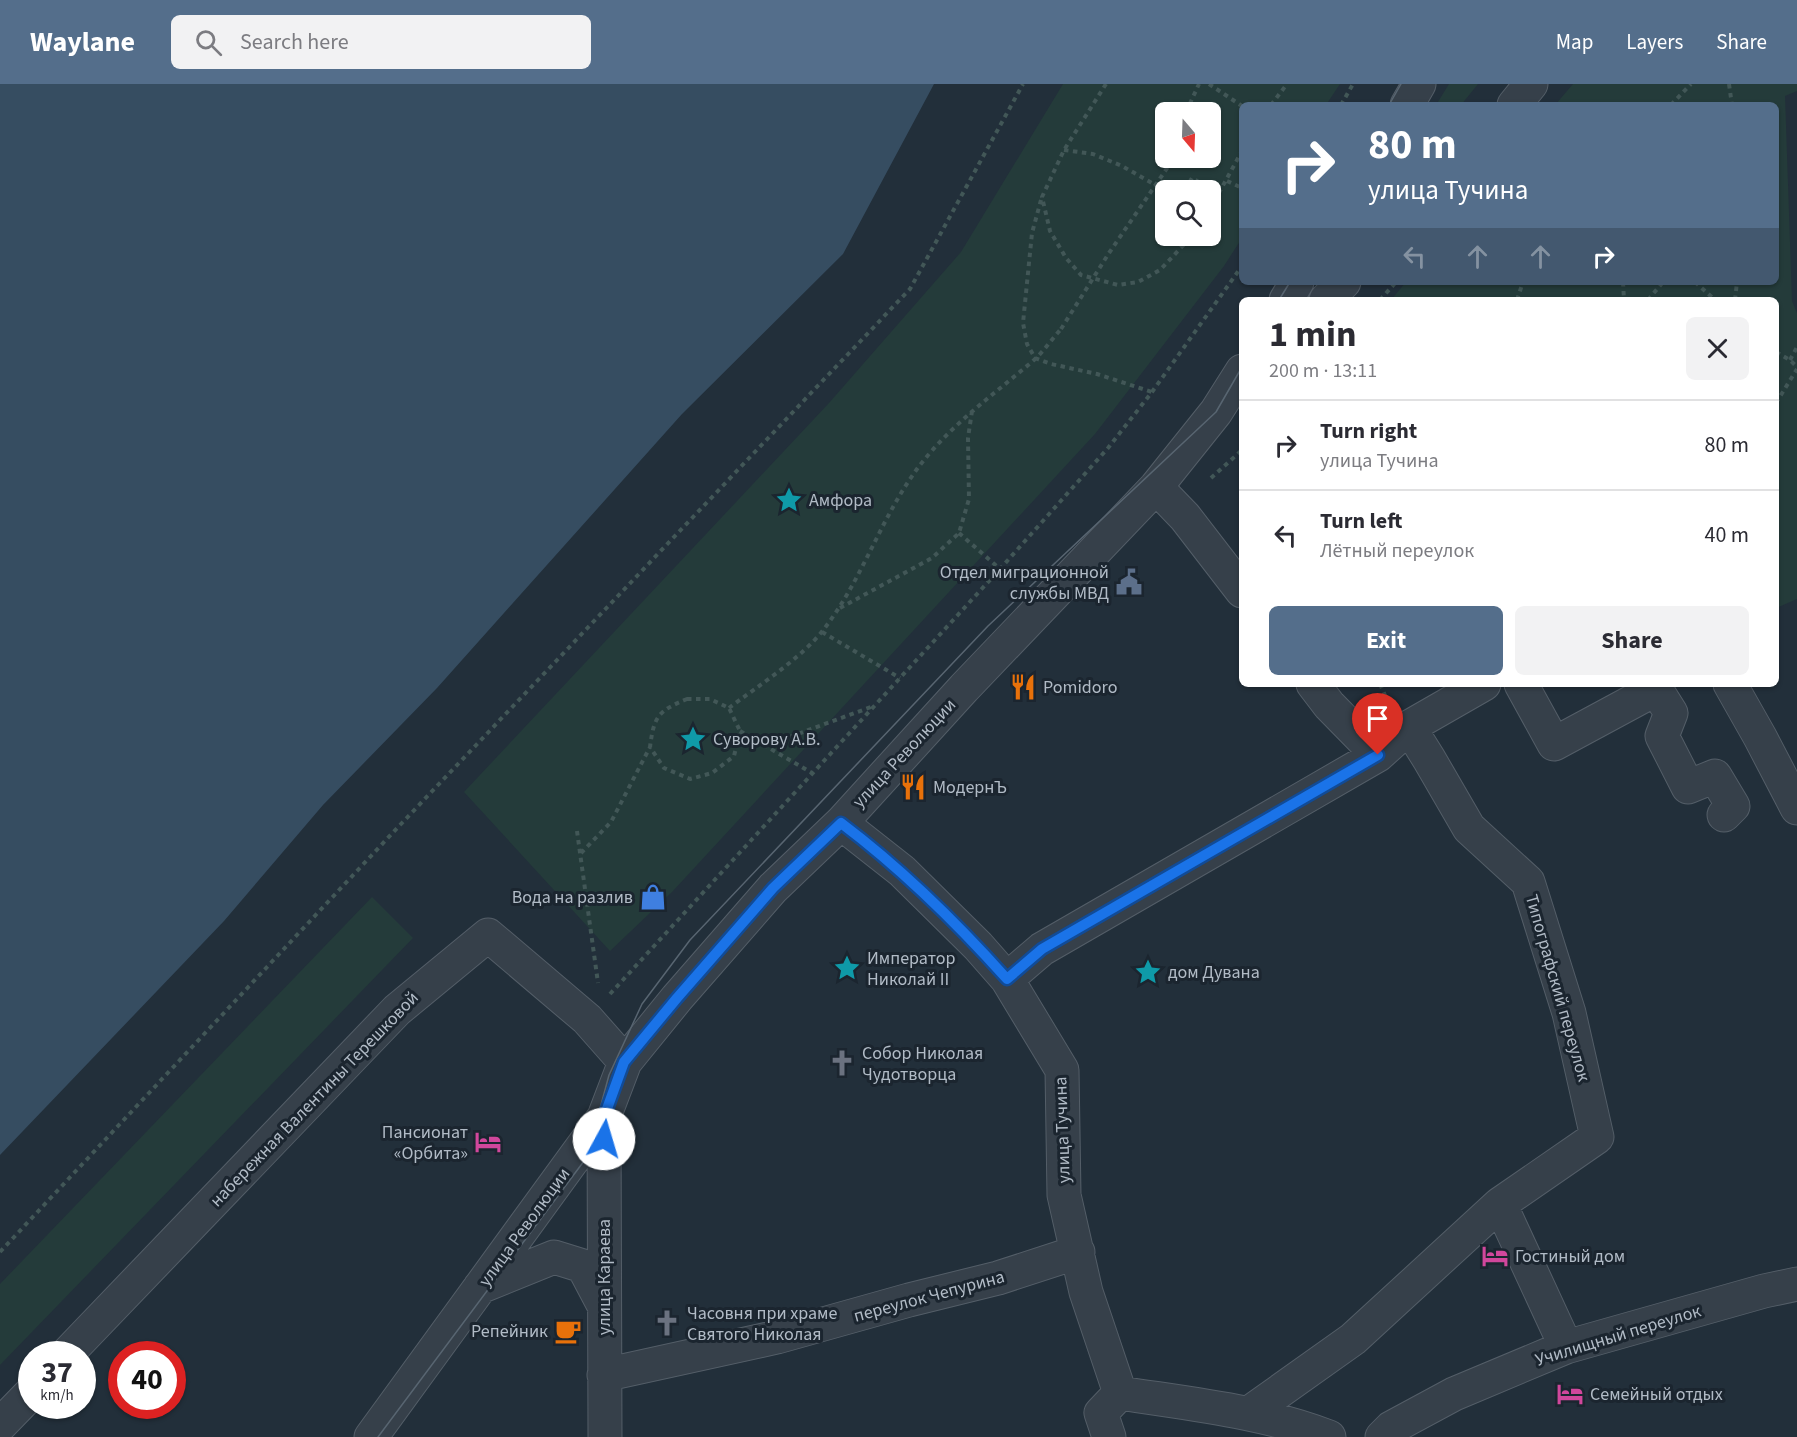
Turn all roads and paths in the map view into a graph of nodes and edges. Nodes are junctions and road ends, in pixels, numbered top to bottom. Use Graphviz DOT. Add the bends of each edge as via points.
graph roads {
  1 [pos="1023,84"];
  2 [pos="1106,84"];
  3 [pos="1199,84"];
  4 [pos="1209,84"];
  5 [pos="1287,84"];
  6 [pos="1353,84"];
  7 [pos="1419,84"];
  8 [pos="1531,84"];
  9 [pos="1691,84"];
  10 [pos="1730,84"];
  11 [pos="1191,102"];
  12 [pos="1273,102"];
  13 [pos="1343,102"];
  14 [pos="1409,102"];
  15 [pos="1516,102"];
  16 [pos="1674,102"];
  17 [pos="1732,102"];
  18 [pos="1239,104"];
  19 [pos="1064,150"];
  20 [pos="1239,157"];
  21 [pos="1227,181"];
  22 [pos="1155,185"];
  23 [pos="1155,187"];
  24 [pos="1239,187"];
  25 [pos="1221,191"];
  26 [pos="1041,197"];
  27 [pos="1183,246"];
  28 [pos="1239,270"];
  29 [pos="1341,285"];
  30 [pos="1393,285"];
  31 [pos="1660,285"];
  32 [pos="1698,285"];
  33 [pos="1329,297"];
  34 [pos="1383,297"];
  35 [pos="1650,297"];
  36 [pos="1712,297"];
  37 [pos="1797,347"];
  38 [pos="1779,354"];
  39 [pos="1035,358"];
  40 [pos="1790,360"];
  41 [pos="1797,368"];
  42 [pos="1239,376"];
  43 [pos="1239,389"];
  44 [pos="1152,392"];
  45 [pos="1779,398"];
  46 [pos="972,410"];
  47 [pos="1216,412"];
  48 [pos="1239,452"];
  49 [pos="1167,498"];
  50 [pos="959,533"];
  51 [pos="1000,569"];
  52 [pos="1239,587"];
  53 [pos="839,609"];
  54 [pos="822,632"];
  55 [pos="900,678"];
  56 [pos="1315,687"];
  57 [pos="1479,687"];
  58 [pos="1523,687"];
  59 [pos="1732,687"];
  60 [pos="873,706"];
  61 [pos="729,708"];
  62 [pos="1409,727"];
  63 [pos="740,731"];
  64 [pos="765,746"];
  65 [pos="650,747"];
  66 [pos="1378,755"];
  67 [pos="812,774"];
  68 [pos="1797,808"];
  69 [pos="1724,815"];
  70 [pos="841,823"];
  71 [pos="577,831"];
  72 [pos="580,854"];
  73 [pos="1007,979"];
  74 [pos="594,1011"];
  75 [pos="624,1062"];
  76 [pos="604,1117"];
  77 [pos="1500,1204"];
  78 [pos="0,1252"];
  79 [pos="1078,1252"];
  80 [pos="1797,1284"];
  81 [pos="480,1287"];
  82 [pos="603,1304"];
  83 [pos="79,1341"];
  84 [pos="1566,1347"];
  85 [pos="604,1375"];
  86 [pos="1120,1393"];
  87 [pos="18,1406"];
  88 [pos="1249,1413"];
  89 [pos="0,1425"];
  90 [pos="371,1437"];
  91 [pos="604,1437"];
  92 [pos="1109,1437"];
  93 [pos="1329,1437"];
  94 [pos="1382,1437"];
  1 -- 78 [label="path" via="910,289 399,825"];
  2 -- 19 [label="path"];
  3 -- 11 [label="path"];
  4 -- 18 [label="path"];
  5 -- 12 [label="path"];
  6 -- 13 [label="path"];
  7 -- 14 [label="street"];
  8 -- 15 [label="street"];
  9 -- 16 [label="path"];
  10 -- 17 [label="path"];
  19 -- 22 [label="path" via="1093,154"];
  19 -- 26 [label="path"];
  20 -- 21 [label="path"];
  21 -- 24 [label="path"];
  21 -- 25 [label="path"];
  23 -- 39 [label="path, bridge" via="1061,329"];
  26 -- 27 [label="path" via="1050,231 1081,276 1119,285 1138,282 1160,270"];
  26 -- 39 [label="path" via="1032,233 1023,323 1026,344"];
  28 -- 44 [label="path"];
  29 -- 33 [label="street"];
  30 -- 34 [label="path"];
  31 -- 35 [label="path"];
  32 -- 36 [label="path"];
  37 -- 40 [label="path"];
  38 -- 40 [label="path"];
  39 -- 44 [label="path"];
  39 -- 46 [label="path"];
  40 -- 41 [label="path"];
  41 -- 45 [label="path"];
  42 -- 47 [label="street, улица Революции"];
  43 -- 47 [label="street"];
  44 -- 51 [label="path" via="1108,448"];
  46 -- 50 [label="path" via="968,438 969,499"];
  46 -- 53 [label="path" via="929,454 902,491"];
  47 -- 49 [label="street, улица Революции"];
  48 -- 49 [label="path"];
  49 -- 52 [label="street"];
  49 -- 70 [label="street, улица Революции" via="964,688"];
  50 -- 51 [label="path"];
  50 -- 53 [label="path" via="932,558"];
  51 -- 55 [label="path"];
  53 -- 54 [label="path"];
  54 -- 55 [label="path"];
  54 -- 61 [label="path"];
  55 -- 60 [label="path"];
  56 -- 66 [label="street"];
  57 -- 62 [label="street"];
  58 -- 69 [label="street" via="1554,744 1656,689 1671,713 1662,736 1688,787 1715,776 1733,806"];
  59 -- 68 [label="street"];
  60 -- 64 [label="path"];
  60 -- 67 [label="path"];
  61 -- 63 [label="path"];
  61 -- 65 [label="path" via="711,699 687,699 665,708 653,726"];
  62 -- 66 [label="street"];
  62 -- 77 [label="street, Типографский переулок" via="1469,828 1528,882 1569,1013 1597,1137"];
  63 -- 64 [label="path"];
  63 -- 65 [label="path" via="734,756 712,773 690,780 664,768"];
  64 -- 67 [label="path"];
  65 -- 72 [label="path" via="610,822"];
  66 -- 73 [label="street" via="1042,949"];
  67 -- 74 [label="path"];
  70 -- 73 [label="street, улица Тучина" via="902,872"];
  70 -- 75 [label="street, улица Революции" via="773,888"];
  71 -- 72 [label="path"];
  72 -- 74 [label="path"];
  73 -- 79 [label="street, улица Тучина" via="1062,1070 1064,1195"];
  74 -- 75 [label="street, набережная Валентины Терешковой"];
  74 -- 83 [label="street, набережная Валентины Терешковой" via="488,935 397,1010"];
  75 -- 76 [label="street, улица Революции"];
  76 -- 81 [label="street, улица Революции"];
  76 -- 82 [label="street, улица Караева"];
  77 -- 84 [label="street"];
  77 -- 88 [label="street, Типографский переулок" via="1353,1339"];
  79 -- 85 [label="street, переулок Чепурина" via="998,1278 777,1337"];
  79 -- 86 [label="street, улица Тучина" via="1086,1292"];
  80 -- 84 [label="street, Училищный переулок"];
  81 -- 82 [label="street" via="555,1257 583,1266"];
  81 -- 90 [label="street, улица Революции"];
  82 -- 85 [label="street, улица Караева"];
  84 -- 94 [label="street, Училищный переулок" via="1454,1394 1391,1428"];
  85 -- 91 [label="street, улица Караева"];
  86 -- 88 [label="street"];
  86 -- 92 [label="street" via="1101,1413"];
  87 -- 89 [label="street"];
  88 -- 93 [label="street"];
}
